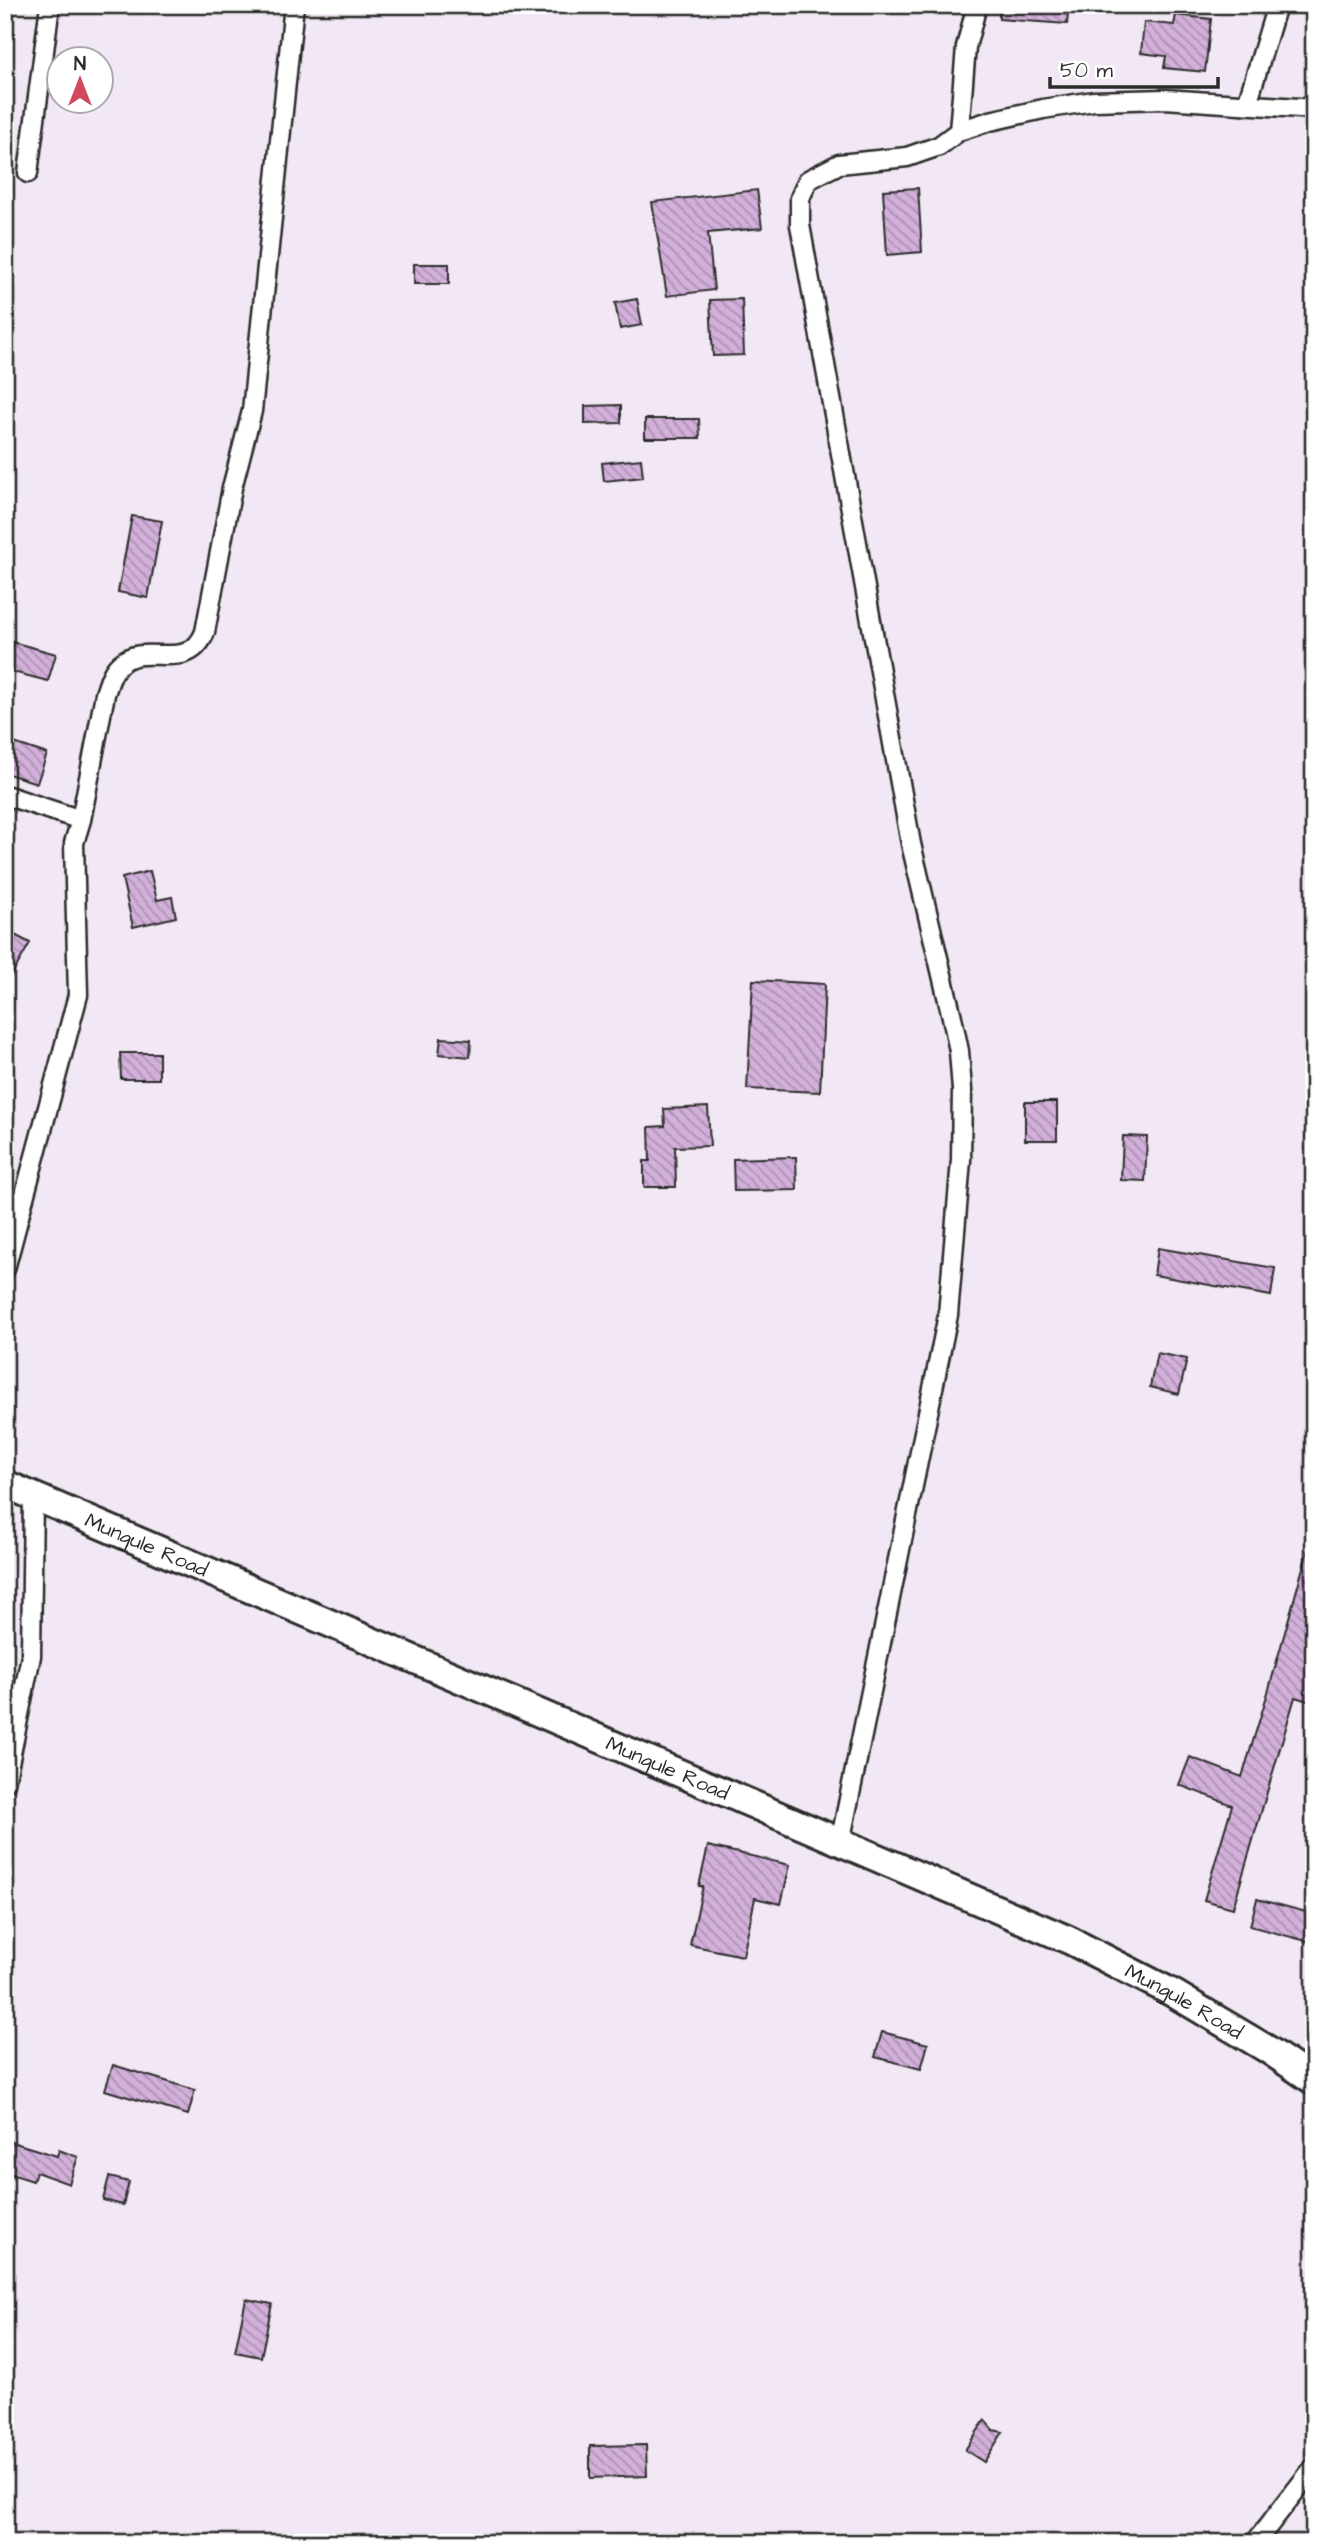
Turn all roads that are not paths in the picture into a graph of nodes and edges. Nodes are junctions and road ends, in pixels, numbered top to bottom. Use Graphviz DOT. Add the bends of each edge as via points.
graph roads {
  1 [pos="50,5"];
  2 [pos="294,5"];
  3 [pos="977,5"];
  4 [pos="1277,5"];
  5 [pos="1247,104"];
  6 [pos="1314,108"];
  7 [pos="959,131"];
  8 [pos="28,173"];
  9 [pos="5,795"];
  10 [pos="81,820"];
  11 [pos="5,1269"];
  12 [pos="5,1484"];
  13 [pos="33,1496"];
  14 [pos="5,1783"];
  15 [pos="840,1843"];
  16 [pos="1314,2081"];
  17 [pos="1314,2467"];
  18 [pos="1255,2543"];
  1 -- 8 [label="street"];
  2 -- 10 [label="street" via="252,411 232,488 205,632 200,645 190,652 136,657 121,663 111,675"];
  3 -- 7 [label="street" via="966,47"];
  4 -- 5 [label="street"];
  5 -- 6 [label="street"];
  5 -- 7 [label="street" via="1165,99 1094,102 1043,109"];
  7 -- 15 [label="street" via="939,146 907,157 839,164 808,180 800,198 800,225 911,844 952,1017 962,1090 948,1315"];
  9 -- 10 [label="street"];
  10 -- 11 [label="street" via="74,843 78,995"];
  12 -- 13 [label="street, Mungule Road"];
  13 -- 14 [label="street" via="31,1656"];
  13 -- 15 [label="street, Mungule Road"];
  15 -- 16 [label="street, Mungule Road" via="1092,1951 1171,1992"];
  17 -- 18 [label="street"];
}
